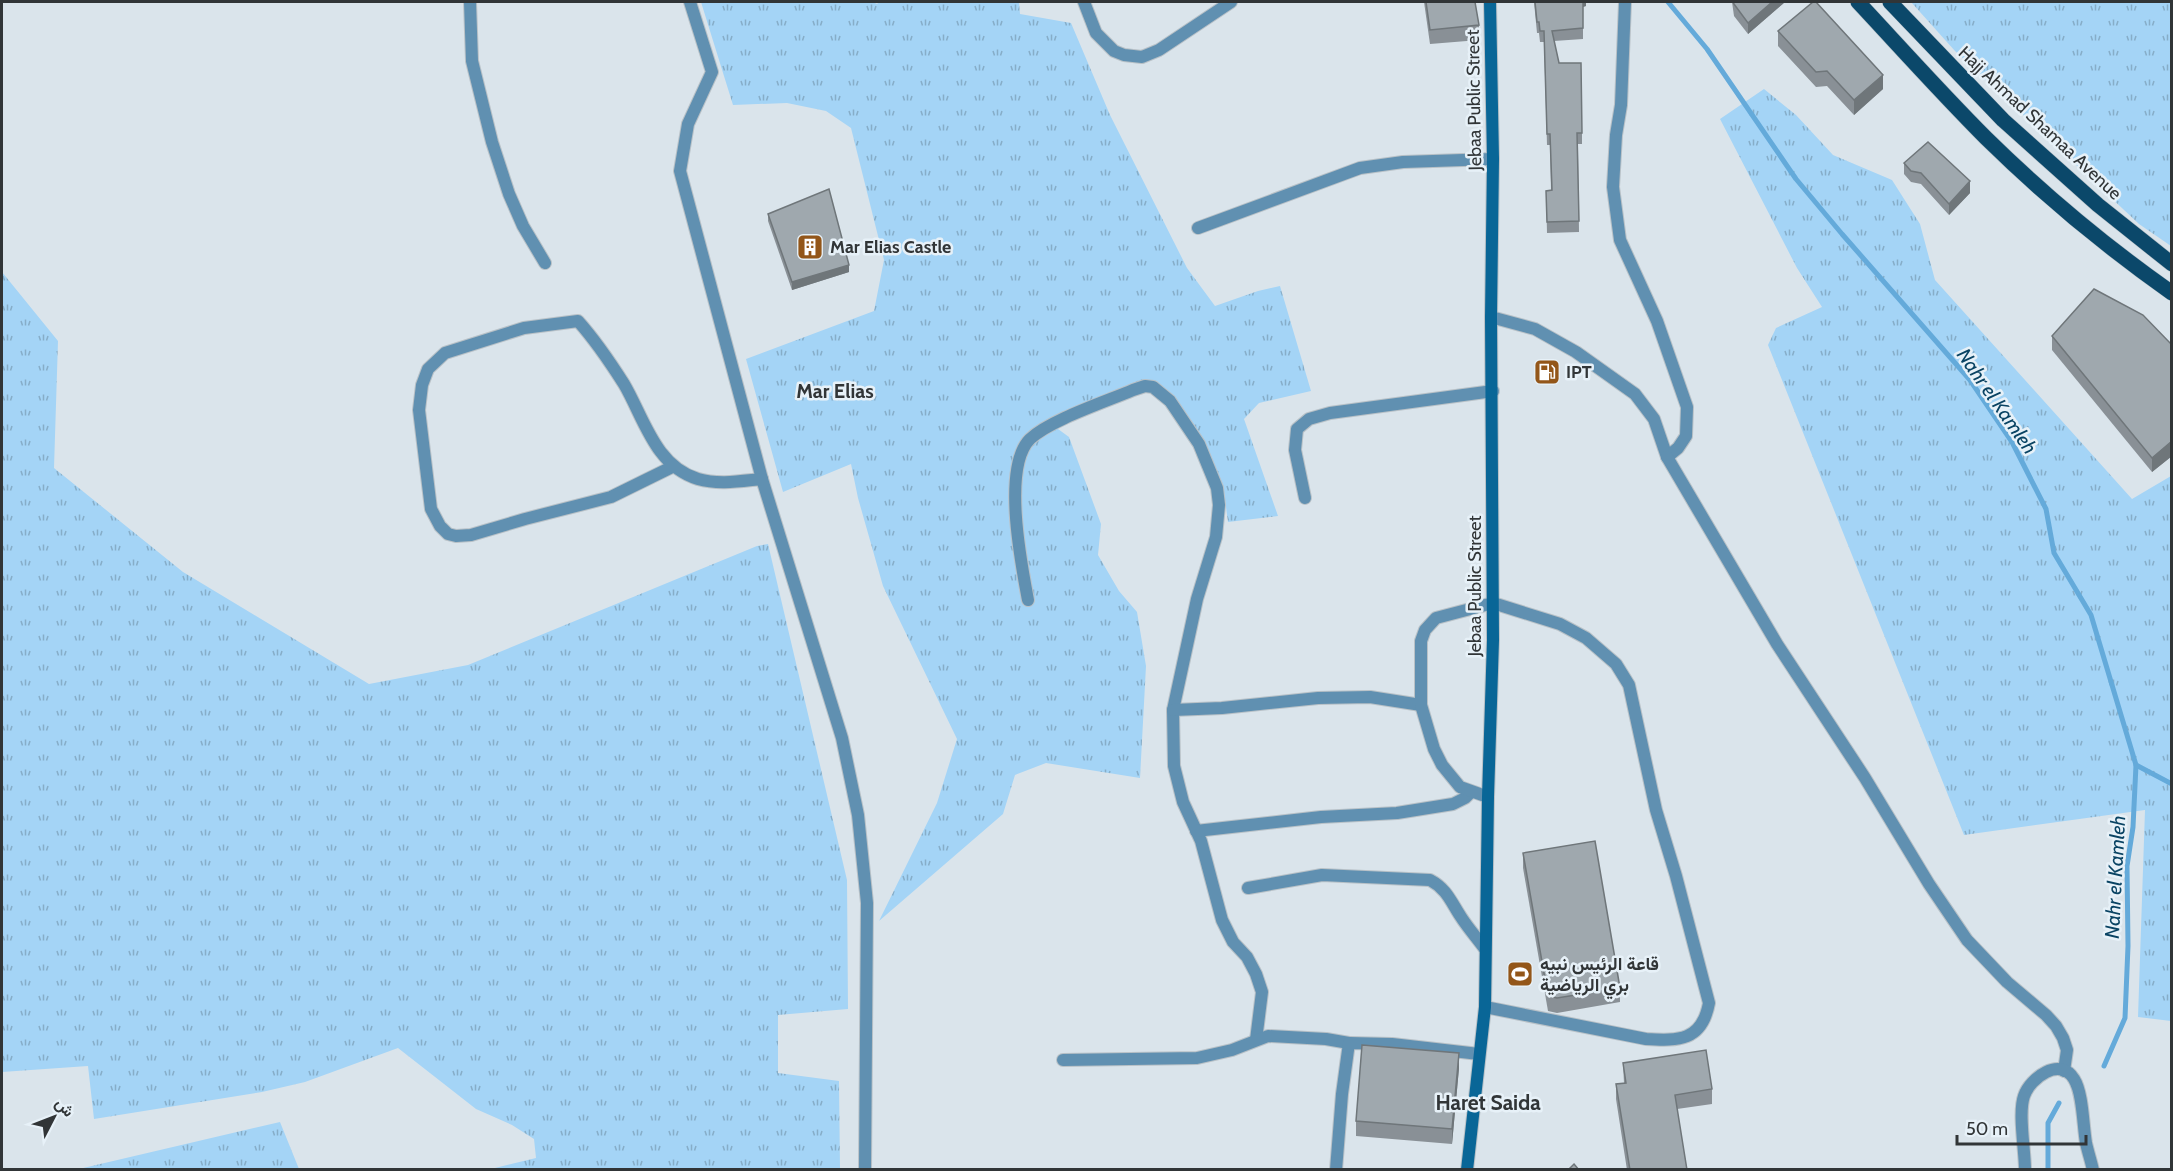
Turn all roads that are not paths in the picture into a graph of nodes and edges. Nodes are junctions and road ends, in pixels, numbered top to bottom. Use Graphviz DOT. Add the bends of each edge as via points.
graph roads {
  1 [pos="470,2"];
  2 [pos="690,2"];
  3 [pos="1084,2"];
  4 [pos="1490,2"];
  5 [pos="1625,2"];
  6 [pos="1858,2"];
  7 [pos="1890,2"];
  8 [pos="1225,3"];
  9 [pos="1493,159"];
  10 [pos="1198,228"];
  11 [pos="545,263"];
  12 [pos="2172,264"];
  13 [pos="2172,293"];
  14 [pos="1491,317"];
  15 [pos="1493,391"];
  16 [pos="1667,457"];
  17 [pos="674,466"];
  18 [pos="762,479"];
  19 [pos="1305,498"];
  20 [pos="1028,600"];
  21 [pos="1493,603"];
  22 [pos="1421,705"];
  23 [pos="1173,710"];
  24 [pos="1470,792"];
  25 [pos="1488,797"];
  26 [pos="1196,831"];
  27 [pos="1248,888"];
  28 [pos="1485,949"];
  29 [pos="1485,1007"];
  30 [pos="1256,1040"];
  31 [pos="1349,1043"];
  32 [pos="1479,1054"];
  33 [pos="1063,1060"];
  34 [pos="2064,1071"];
  35 [pos="865,1170"];
  36 [pos="1336,1170"];
  37 [pos="1467,1170"];
  38 [pos="2025,1170"];
  39 [pos="2093,1170"];
  1 -- 11 [label="street" via="472,61 492,142 518,215"];
  2 -- 18 [label="street" via="712,72 688,124 680,171"];
  3 -- 8 [label="street" via="1096,33 1114,51 1142,57 1159,50"];
  4 -- 9 [label="main road, Jebaa Public Street"];
  5 -- 16 [label="street" via="1613,187 1620,240 1657,321 1687,407 1686,436"];
  6 -- 13 [label="main road" via="2031,180"];
  7 -- 12 [label="main road, Hajj Ahmad Shamaa Avenue" via="2003,120 2098,205"];
  9 -- 10 [label="street" via="1403,162 1360,168"];
  9 -- 14 [label="main road, Jebaa Public Street"];
  14 -- 15 [label="main road, Jebaa Public Street"];
  14 -- 16 [label="street" via="1535,329 1576,352 1635,394 1654,419"];
  15 -- 19 [label="street" via="1309,419 1297,429 1295,450"];
  15 -- 21 [label="main road, Jebaa Public Street"];
  16 -- 34 [label="street" via="1777,644 1954,921 1967,940 2046,1015 2063,1038 2067,1050"];
  17 -- 17 [label="street" via="656,444 595,340 578,321 524,328 445,353 428,369 422,385 419,410 431,509 448,534 471,535 611,497"];
  17 -- 18 [label="street" via="696,478 715,482"];
  18 -- 35 [label="street" via="842,738 858,815 867,903"];
  20 -- 23 [label="street" via="1014,483 1022,449 1051,425 1132,390 1153,387 1170,401 1199,444 1217,488 1219,505 1216,537 1197,599"];
  21 -- 22 [label="street" via="1445,615 1430,623 1421,641"];
  21 -- 25 [label="main road, Jebaa Public Street"];
  21 -- 29 [label="street" via="1560,624 1586,638 1616,664 1629,685 1656,810 1709,1003 1695,1033 1667,1040"];
  22 -- 23 [label="street" via="1370,698 1318,698"];
  22 -- 24 [label="street" via="1442,765 1460,787"];
  23 -- 26 [label="street" via="1174,766 1183,802"];
  24 -- 25 [label="street"];
  24 -- 26 [label="street" via="1453,804 1397,813"];
  25 -- 28 [label="main road, Jebaa Public Street"];
  26 -- 30 [label="street" via="1222,920 1252,966 1262,992"];
  27 -- 28 [label="street" via="1322,875 1430,880 1451,898"];
  28 -- 29 [label="main road, Jebaa Public Street"];
  29 -- 32 [label="main road, Jebaa Public Street"];
  30 -- 31 [label="street" via="1268,1036"];
  30 -- 33 [label="street" via="1197,1058"];
  31 -- 32 [label="street"];
  31 -- 36 [label="street"];
  32 -- 37 [label="main road, Jebaa Public Street"];
  34 -- 38 [label="street" via="2046,1071 2024,1094"];
  34 -- 39 [label="street" via="2074,1079"];
}
